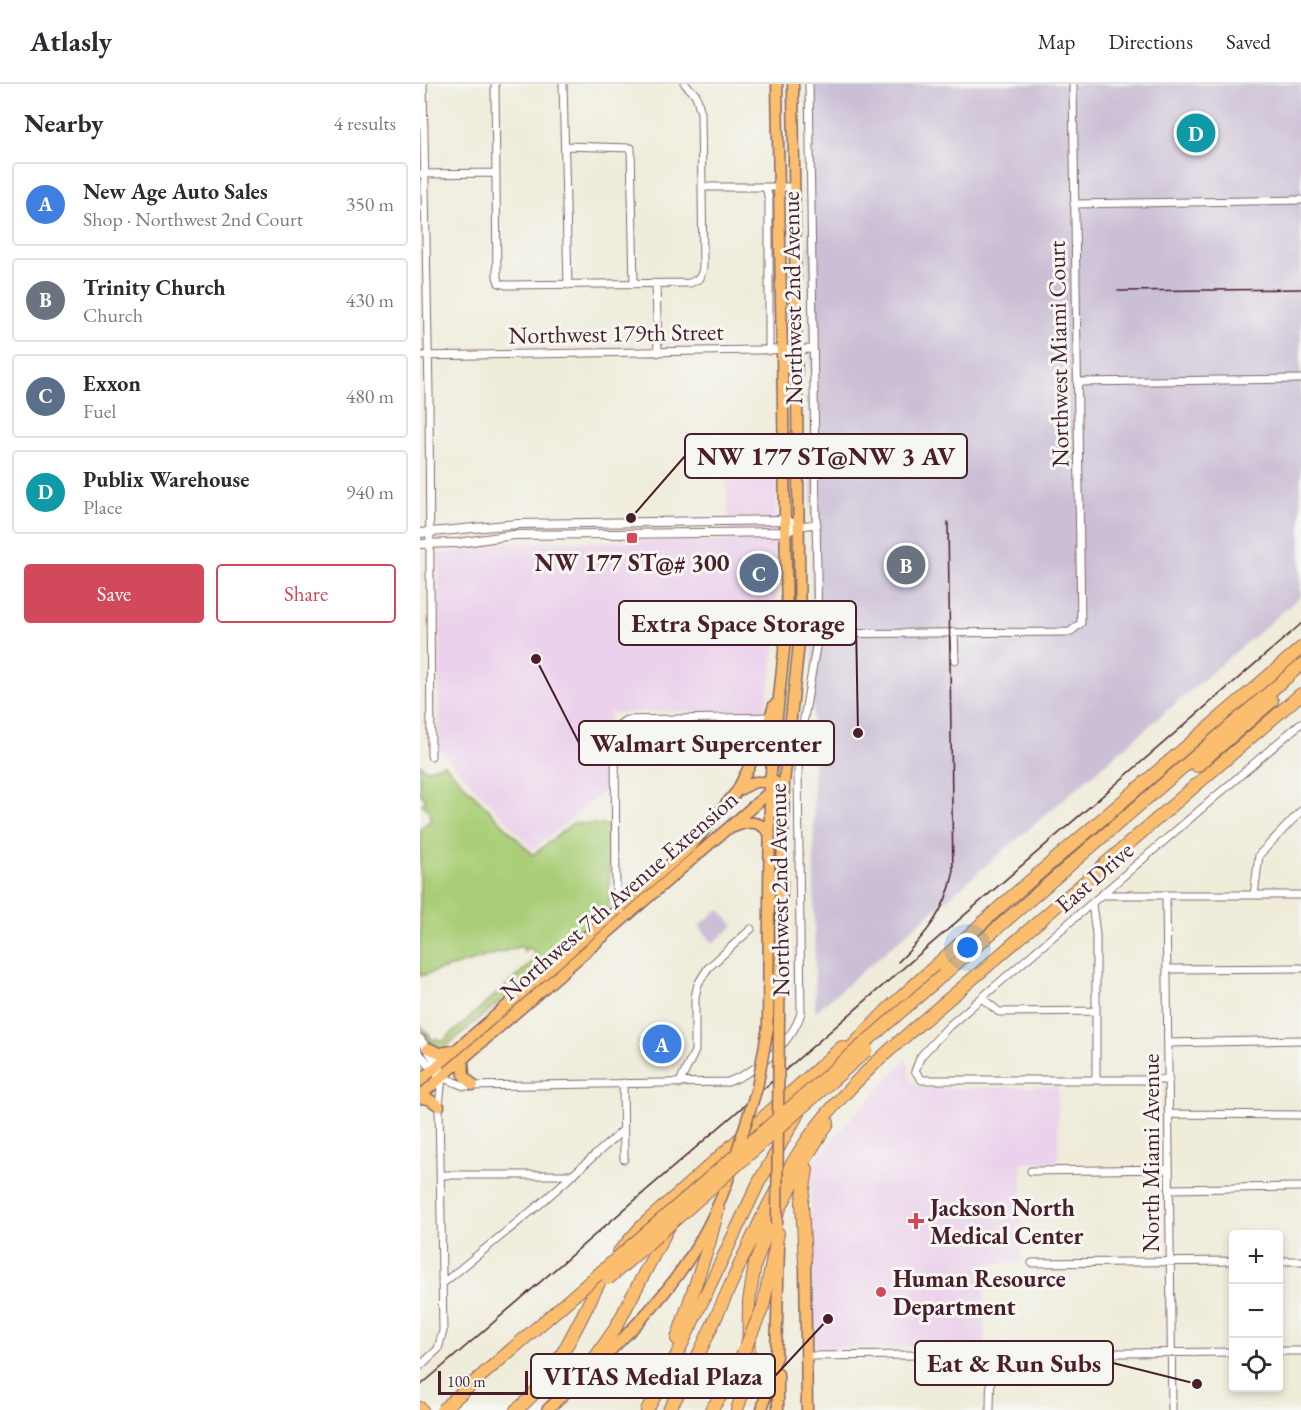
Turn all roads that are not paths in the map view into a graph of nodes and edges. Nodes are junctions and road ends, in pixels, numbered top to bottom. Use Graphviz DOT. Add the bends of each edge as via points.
graph roads {
  1 [pos="423,84"];
  2 [pos="495,84"];
  3 [pos="564,84"];
  4 [pos="686,84"];
  5 [pos="777,84"];
  6 [pos="792,84"];
  7 [pos="809,84"];
  8 [pos="1073,84"];
  9 [pos="778,108"];
  10 [pos="793,108"];
  11 [pos="565,146"];
  12 [pos="496,173"];
  13 [pos="422,174"];
  14 [pos="703,187"];
  15 [pos="766,187"];
  16 [pos="779,187"];
  17 [pos="793,187"];
  18 [pos="1301,200"];
  19 [pos="1074,204"];
  20 [pos="634,284"];
  21 [pos="656,284"];
  22 [pos="568,285"];
  23 [pos="813,349"];
  24 [pos="795,350"];
  25 [pos="770,351"];
  26 [pos="782,351"];
  27 [pos="658,353"];
  28 [pos="424,356"];
  29 [pos="1301,379"];
  30 [pos="1077,382"];
  31 [pos="420,393"];
  32 [pos="429,393"];
  33 [pos="817,524"];
  34 [pos="799,525"];
  35 [pos="785,526"];
  36 [pos="420,533"];
  37 [pos="430,533"];
  38 [pos="420,544"];
  39 [pos="430,544"];
  40 [pos="954,632"];
  41 [pos="800,634"];
  42 [pos="818,635"];
  43 [pos="1301,648"];
  44 [pos="955,660"];
  45 [pos="1301,665"];
  46 [pos="1301,675"];
  47 [pos="781,682"];
  48 [pos="1301,694"];
  49 [pos="770,717"];
  50 [pos="1301,723"];
  51 [pos="431,756"];
  52 [pos="784,783"];
  53 [pos="770,787"];
  54 [pos="737,790"];
  55 [pos="1301,811"];
  56 [pos="728,829"];
  57 [pos="770,834"];
  58 [pos="1102,895"];
  59 [pos="1254,895"];
  60 [pos="1301,895"];
  61 [pos="1166,896"];
  62 [pos="1092,904"];
  63 [pos="623,912"];
  64 [pos="751,929"];
  65 [pos="1301,968"];
  66 [pos="1168,969"];
  67 [pos="946,977"];
  68 [pos="983,999"];
  69 [pos="1096,1011"];
  70 [pos="420,1039"];
  71 [pos="1301,1040"];
  72 [pos="856,1041"];
  73 [pos="1169,1043"];
  74 [pos="424,1052"];
  75 [pos="459,1055"];
  76 [pos="438,1071"];
  77 [pos="1096,1080"];
  78 [pos="1169,1080"];
  79 [pos="420,1081"];
  80 [pos="622,1083"];
  81 [pos="679,1084"];
  82 [pos="473,1085"];
  83 [pos="420,1097"];
  84 [pos="439,1106"];
  85 [pos="835,1108"];
  86 [pos="1169,1114"];
  87 [pos="1301,1115"];
  88 [pos="622,1131"];
  89 [pos="813,1148"];
  90 [pos="624,1159"];
  91 [pos="710,1165"];
  92 [pos="1169,1169"];
  93 [pos="1031,1171"];
  94 [pos="440,1175"];
  95 [pos="573,1175"];
  96 [pos="1301,1187"];
  97 [pos="1170,1189"];
  98 [pos="718,1209"];
  99 [pos="778,1229"];
  100 [pos="1301,1260"];
  101 [pos="1229,1261"];
  102 [pos="1283,1261"];
  103 [pos="1170,1262"];
  104 [pos="805,1263"];
  105 [pos="1032,1263"];
  106 [pos="442,1284"];
  107 [pos="1283,1351"];
  108 [pos="1301,1351"];
  109 [pos="1171,1352"];
  110 [pos="1229,1352"];
  111 [pos="991,1355"];
  112 [pos="776,1356"];
  113 [pos="805,1356"];
  114 [pos="672,1365"];
  115 [pos="420,1366"];
  116 [pos="583,1375"];
  117 [pos="442,1410"];
  118 [pos="454,1410"];
  119 [pos="516,1410"];
  120 [pos="547,1410"];
  121 [pos="647,1410"];
  122 [pos="669,1410"];
  123 [pos="711,1410"];
  124 [pos="737,1410"];
  125 [pos="762,1410"];
  126 [pos="778,1410"];
  127 [pos="807,1410"];
  128 [pos="990,1410"];
  129 [pos="1172,1410"];
  1 -- 13 [label="street"];
  2 -- 12 [label="street"];
  3 -- 11 [label="street"];
  4 -- 14 [label="street" via="699,102"];
  5 -- 9 [label="main road, Northwest 2nd Avenue"];
  6 -- 10 [label="main road, Northwest 2nd Avenue"];
  7 -- 23 [label="street, Northwest 2nd Avenue"];
  8 -- 19 [label="street, Northwest Miami Court"];
  9 -- 10 [label="street"];
  9 -- 16 [label="main road, Northwest 2nd Avenue"];
  10 -- 17 [label="main road, Northwest 2nd Avenue"];
  11 -- 20 [label="street" via="631,148"];
  11 -- 22 [label="street"];
  12 -- 13 [label="street"];
  12 -- 22 [label="street" via="499,283"];
  13 -- 28 [label="street"];
  14 -- 15 [label="street"];
  14 -- 21 [label="street" via="700,278 690,283"];
  15 -- 16 [label="street"];
  15 -- 25 [label="street" via="770,200"];
  16 -- 17 [label="street"];
  16 -- 26 [label="main road, Northwest 2nd Avenue"];
  17 -- 24 [label="main road, Northwest 2nd Avenue"];
  18 -- 19 [label="street"];
  19 -- 30 [label="street, Northwest Miami Court"];
  20 -- 21 [label="street"];
  20 -- 22 [label="street"];
  21 -- 27 [label="street"];
  23 -- 24 [label="street, Northwest 179th Street"];
  23 -- 33 [label="street, Northwest 2nd Avenue"];
  24 -- 26 [label="street, Northwest 179th Street"];
  24 -- 34 [label="main road, Northwest 2nd Avenue"];
  25 -- 26 [label="street, Northwest 179th Street"];
  25 -- 27 [label="street, Northwest 179th Street"];
  26 -- 35 [label="main road, Northwest 2nd Avenue"];
  27 -- 28 [label="street, Northwest 179th Street"];
  28 -- 32 [label="street"];
  29 -- 30 [label="street"];
  30 -- 40 [label="street, Northwest Miami Court" via="1081,623 1070,632"];
  31 -- 32 [label="street"];
  32 -- 37 [label="street"];
  33 -- 34 [label="street"];
  33 -- 42 [label="street, Northwest 2nd Avenue"];
  34 -- 35 [label="street"];
  34 -- 41 [label="main road, Northwest 2nd Avenue"];
  35 -- 37 [label="street" via="518,524"];
  35 -- 39 [label="street" via="513,535"];
  35 -- 47 [label="main road, Northwest 2nd Avenue" via="787,622"];
  36 -- 37 [label="street"];
  37 -- 39 [label="street"];
  38 -- 39 [label="street"];
  39 -- 51 [label="street"];
  40 -- 42 [label="street"];
  40 -- 44 [label="street"];
  41 -- 42 [label="street"];
  41 -- 52 [label="main road, Northwest 2nd Avenue"];
  42 -- 81 [label="street, Northwest 2nd Avenue" via="799,748 801,1013 790,1036 745,1074 728,1082"];
  43 -- 72 [label="highway" via="1002,905"];
  45 -- 67 [label="highway"];
  46 -- 67 [label="highway"];
  47 -- 49 [label="main road"];
  47 -- 53 [label="main road, Northwest 2nd Avenue"];
  48 -- 85 [label="highway" via="888,1053"];
  49 -- 54 [label="main road"];
  49 -- 63 [label="street" via="627,720 619,725 615,738 616,895"];
  50 -- 58 [label="street, East Drive"];
  52 -- 53 [label="main road, Northwest 7th Avenue Extension"];
  52 -- 99 [label="main road, Northwest 2nd Avenue, bridge"];
  53 -- 54 [label="main road, Northwest 7th Avenue Extension" via="755,782"];
  53 -- 56 [label="main road, Northwest 7th Avenue Extension"];
  53 -- 57 [label="main road, Northwest 2nd Avenue"];
  54 -- 63 [label="main road, Northwest 7th Avenue Extension" via="690,847"];
  55 -- 59 [label="street" via="1259,855"];
  56 -- 57 [label="main road" via="753,822"];
  56 -- 63 [label="main road, Northwest 7th Avenue Extension"];
  57 -- 98 [label="main road, Northwest 2nd Avenue, bridge" via="768,1027 757,1088"];
  58 -- 61 [label="street"];
  58 -- 62 [label="street, East Drive"];
  59 -- 60 [label="street"];
  59 -- 61 [label="street"];
  61 -- 66 [label="street, North Miami Avenue"];
  62 -- 68 [label="street, East Drive"];
  62 -- 69 [label="street" via="1096,926"];
  63 -- 75 [label="main road, Northwest 7th Avenue Extension"];
  64 -- 81 [label="street" via="708,968 698,984 694,1051"];
  65 -- 66 [label="street"];
  66 -- 73 [label="street, North Miami Avenue"];
  67 -- 117 [label="highway, bridge"];
  67 -- 118 [label="highway, bridge" via="741,1164"];
  68 -- 69 [label="street" via="999,1012"];
  68 -- 77 [label="street, East Drive" via="949,1026 916,1063 915,1071 922,1080"];
  69 -- 77 [label="street"];
  70 -- 74 [label="street"];
  71 -- 73 [label="street"];
  72 -- 91 [label="highway" via="841,1047"];
  72 -- 114 [label="highway" via="815,1089 771,1159"];
  73 -- 78 [label="street, North Miami Avenue"];
  74 -- 75 [label="main road"];
  74 -- 76 [label="street"];
  75 -- 76 [label="main road, Northwest 7th Avenue Extension"];
  75 -- 82 [label="main road" via="464,1076"];
  76 -- 79 [label="main road, Northwest 7th Avenue Extension"];
  76 -- 82 [label="street" via="464,1086"];
  76 -- 83 [label="main road, Northwest 7th Avenue Extension"];
  76 -- 84 [label="street"];
  77 -- 78 [label="street"];
  78 -- 86 [label="street, North Miami Avenue"];
  80 -- 81 [label="street"];
  80 -- 82 [label="street"];
  80 -- 88 [label="street"];
  83 -- 84 [label="main road"];
  84 -- 94 [label="street"];
  85 -- 89 [label="highway"];
  85 -- 122 [label="highway" via="813,1132 775,1193"];
  86 -- 87 [label="street"];
  86 -- 92 [label="street, North Miami Avenue"];
  88 -- 90 [label="street"];
  88 -- 95 [label="street"];
  89 -- 104 [label="highway" via="802,1202"];
  89 -- 124 [label="highway" via="766,1235 756,1264 749,1302 748,1377"];
  91 -- 116 [label="highway" via="672,1221 615,1329"];
  91 -- 119 [label="highway" via="616,1255 552,1371 538,1391"];
  92 -- 93 [label="street"];
  92 -- 97 [label="street, North Miami Avenue"];
  94 -- 95 [label="street"];
  94 -- 106 [label="street"];
  95 -- 106 [label="street"];
  96 -- 97 [label="street"];
  97 -- 103 [label="street, North Miami Avenue"];
  98 -- 114 [label="highway" via="674,1346"];
  98 -- 116 [label="main road, Northwest 2nd Avenue" via="693,1257 668,1291"];
  99 -- 112 [label="main road, Northwest 2nd Avenue"];
  99 -- 123 [label="highway, bridge" via="763,1307 730,1383"];
  100 -- 102 [label="street"];
  101 -- 103 [label="street"];
  103 -- 105 [label="street"];
  103 -- 109 [label="street, North Miami Avenue"];
  104 -- 113 [label="main road"];
  106 -- 115 [label="street" via="441,1343"];
  107 -- 108 [label="street"];
  109 -- 110 [label="street"];
  109 -- 111 [label="street"];
  109 -- 129 [label="street, North Miami Avenue"];
  111 -- 113 [label="street"];
  111 -- 128 [label="street"];
  112 -- 125 [label="main road"];
  112 -- 126 [label="main road"];
  113 -- 127 [label="main road"];
  114 -- 121 [label="highway"];
  116 -- 120 [label="main road, Northwest 2nd Avenue"];
}
